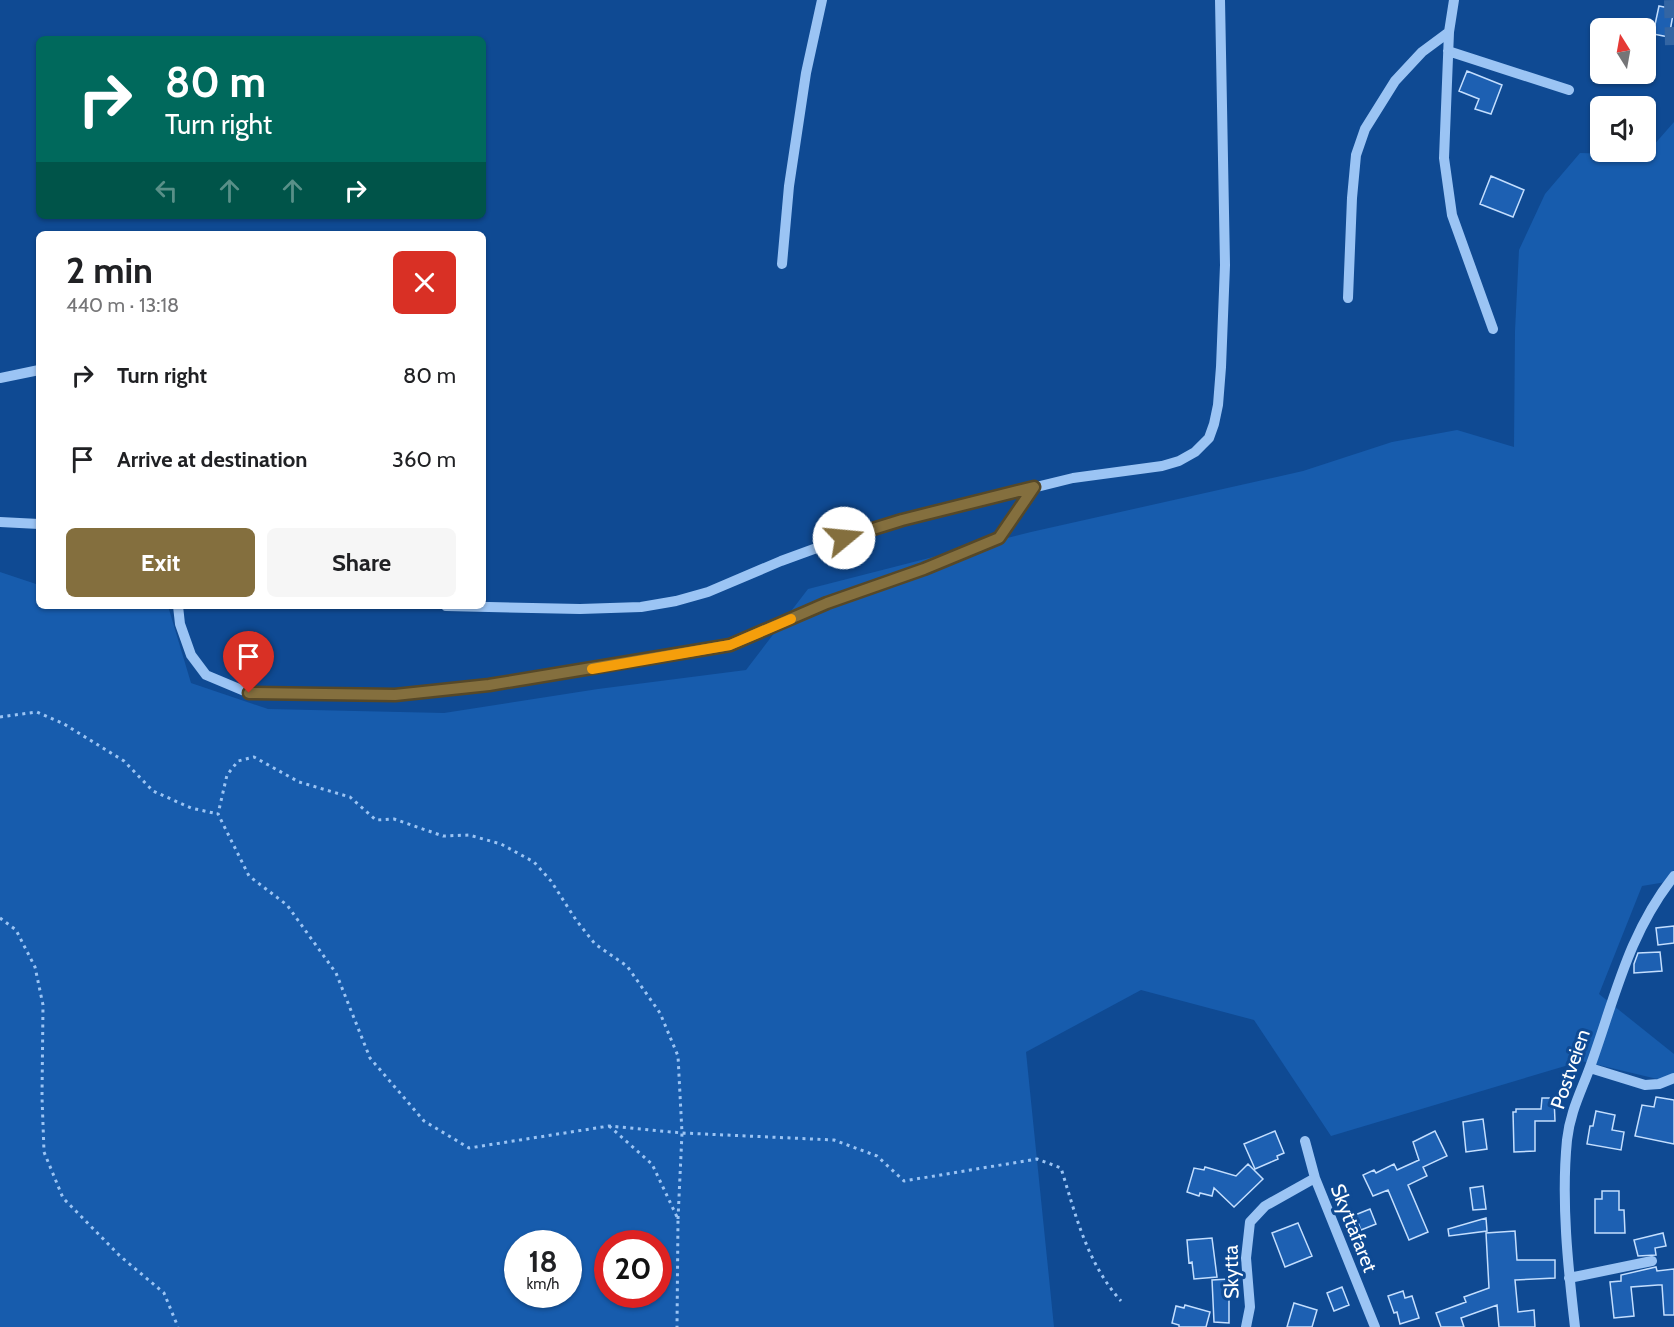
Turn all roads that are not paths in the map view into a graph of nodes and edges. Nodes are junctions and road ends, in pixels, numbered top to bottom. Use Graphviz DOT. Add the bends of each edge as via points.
graph roads {
  1 [pos="822,0"];
  2 [pos="1220,0"];
  3 [pos="1454,0"];
  4 [pos="1449,32"];
  5 [pos="1448,51"];
  6 [pos="1569,90"];
  7 [pos="782,264"];
  8 [pos="1348,298"];
  9 [pos="1493,329"];
  10 [pos="36,371"];
  11 [pos="0,378"];
  12 [pos="1034,487"];
  13 [pos="0,522"];
  14 [pos="36,524"];
  15 [pos="486,607"];
  16 [pos="178,609"];
  17 [pos="1674,876"];
  18 [pos="1590,1068"];
  19 [pos="1674,1078"];
  20 [pos="1305,1141"];
  21 [pos="1315,1178"];
  22 [pos="1652,1261"];
  23 [pos="1569,1278"];
  24 [pos="1246,1327"];
  25 [pos="1375,1327"];
  26 [pos="1575,1327"];
  1 -- 7 [label="street" via="806,73"];
  2 -- 12 [label="street" via="1225,265 1218,405 1209,438 1195,452 1162,466"];
  3 -- 4 [label="street"];
  4 -- 5 [label="street"];
  4 -- 8 [label="street" via="1422,52 1395,81 1365,129 1356,155"];
  5 -- 6 [label="street"];
  5 -- 9 [label="street" via="1444,158 1452,215"];
  10 -- 11 [label="street"];
  12 -- 15 [label="street" via="844,538 676,601 641,607"];
  12 -- 16 [label="street" via="999,538 827,603 730,645 489,685 395,695 249,693 206,675 191,655"];
  13 -- 14 [label="street"];
  17 -- 18 [label="street, Postveien" via="1644,920 1625,962"];
  18 -- 19 [label="street" via="1645,1085"];
  18 -- 23 [label="street, Postveien" via="1571,1114 1567,1142"];
  20 -- 21 [label="street, Skyttafaret"];
  21 -- 24 [label="street, Skytta" via="1265,1206 1251,1222 1246,1258 1250,1307"];
  21 -- 25 [label="street, Skyttafaret"];
  22 -- 23 [label="street"];
  23 -- 26 [label="street, Postveien"];
}
